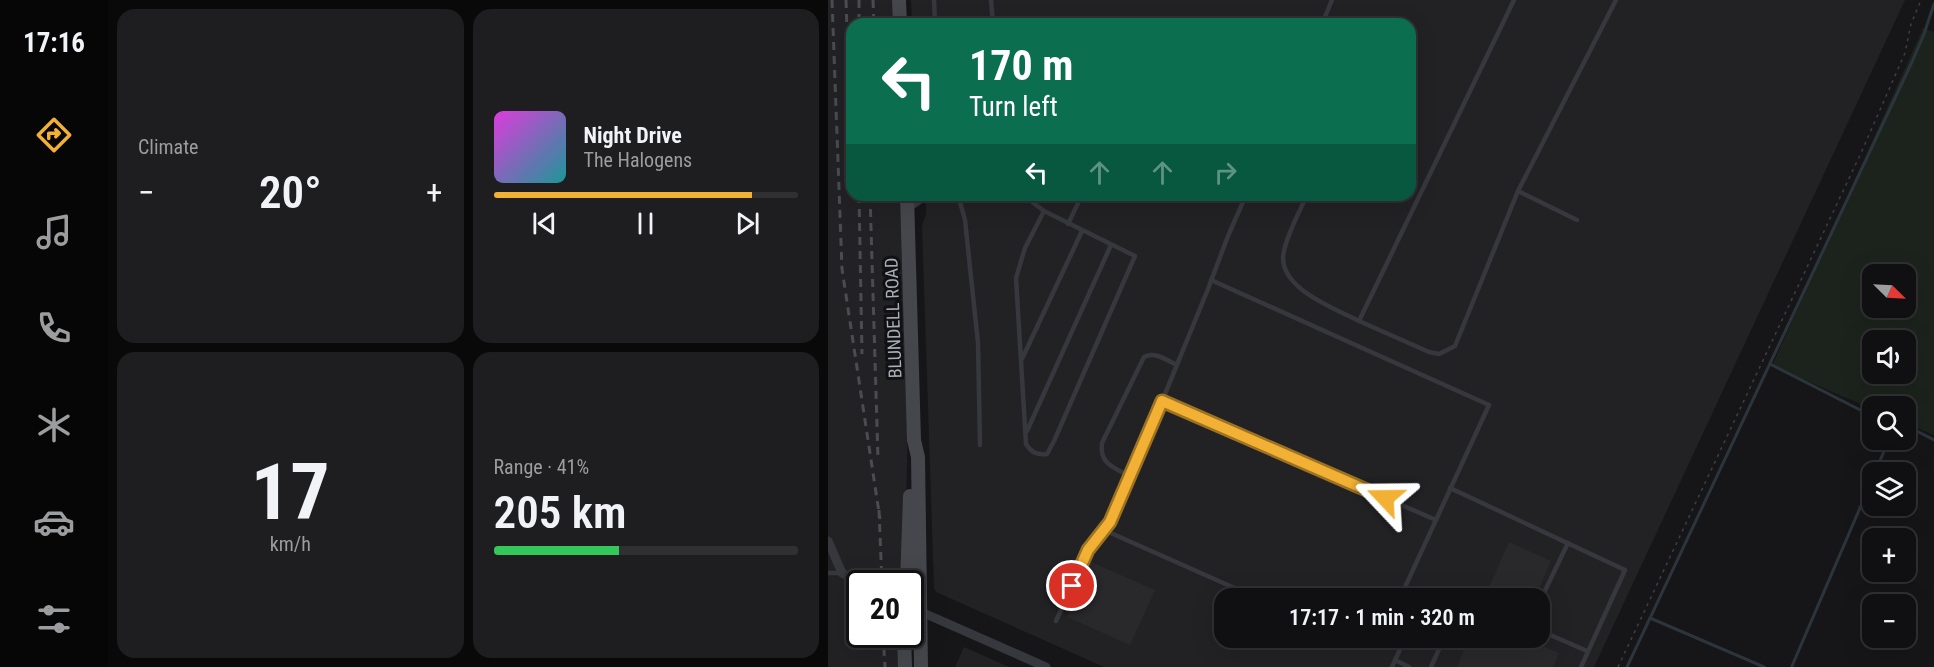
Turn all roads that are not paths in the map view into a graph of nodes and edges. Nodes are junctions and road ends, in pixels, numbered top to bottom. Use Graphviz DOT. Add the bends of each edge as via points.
graph roads {
  1 [pos="899,0"];
  2 [pos="934,0"];
  3 [pos="991,0"];
  4 [pos="1332,0"];
  5 [pos="1514,0"];
  6 [pos="1616,0"];
  7 [pos="900,18"];
  8 [pos="935,18"];
  9 [pos="992,18"];
  10 [pos="1324,18"];
  11 [pos="1518,191"];
  12 [pos="908,201"];
  13 [pos="918,201"];
  14 [pos="960,201"];
  15 [pos="1031,201"];
  16 [pos="1079,201"];
  17 [pos="1243,201"];
  18 [pos="1304,201"];
  19 [pos="908,211"];
  20 [pos="1044,211"];
  21 [pos="1577,220"];
  22 [pos="1068,224"];
  23 [pos="1082,231"];
  24 [pos="1111,245"];
  25 [pos="1211,280"];
  26 [pos="1359,321"];
  27 [pos="1021,359"];
  28 [pos="1177,365"];
  29 [pos="1162,401"];
  30 [pos="1026,433"];
  31 [pos="914,440"];
  32 [pos="980,445"];
  33 [pos="1130,476"];
  34 [pos="1450,488"];
  35 [pos="1436,520"];
  36 [pos="1104,530"];
  37 [pos="828,540"];
  38 [pos="1568,543"];
  39 [pos="907,570"];
  40 [pos="916,570"];
  41 [pos="828,573"];
  42 [pos="842,573"];
  43 [pos="846,575"];
  44 [pos="1234,588"];
  45 [pos="1405,588"];
  46 [pos="1546,588"];
  47 [pos="924,613"];
  48 [pos="1056,621"];
  49 [pos="1550,635"];
  50 [pos="904,648"];
  51 [pos="919,648"];
  52 [pos="1400,648"];
  53 [pos="1439,648"];
  54 [pos="1587,651"];
  55 [pos="1395,660"];
  56 [pos="905,667"];
  57 [pos="921,667"];
  58 [pos="1046,667"];
  59 [pos="1392,667"];
  60 [pos="1410,667"];
  61 [pos="1431,667"];
  62 [pos="1581,667"];
  1 -- 7 [label="main road"];
  2 -- 8 [label="lane"];
  3 -- 9 [label="lane"];
  4 -- 10 [label="lane"];
  5 -- 26 [label="lane"];
  6 -- 11 [label="lane"];
  11 -- 21 [label="lane"];
  11 -- 26 [label="lane" via="1455,346 1439,354 1429,352"];
  12 -- 19 [label="main road, BLUNDELL ROAD"];
  13 -- 19 [label="lane"];
  14 -- 32 [label="lane" via="978,342"];
  15 -- 20 [label="lane"];
  16 -- 22 [label="lane"];
  17 -- 25 [label="lane"];
  18 -- 26 [label="lane" via="1283,252 1284,268 1301,290"];
  19 -- 31 [label="main road, BLUNDELL ROAD"];
  20 -- 22 [label="lane"];
  20 -- 27 [label="lane" via="1025,248 1016,278"];
  22 -- 23 [label="lane"];
  23 -- 24 [label="lane"];
  23 -- 27 [label="lane"];
  24 -- 30 [label="lane"];
  24 -- 30 [label="lane" via="1135,256 1047,454 1031,451"];
  25 -- 28 [label="lane"];
  25 -- 34 [label="lane" via="1489,405"];
  27 -- 30 [label="lane"];
  28 -- 29 [label="lane"];
  28 -- 33 [label="lane" via="1157,355 1143,357 1102,443 1104,460"];
  29 -- 33 [label="lane"];
  29 -- 35 [label="lane"];
  31 -- 39 [label="main road, BLUNDELL ROAD"];
  31 -- 40 [label="main road, BLUNDELL ROAD" via="918,457"];
  33 -- 36 [label="lane"];
  34 -- 35 [label="lane"];
  34 -- 38 [label="lane"];
  35 -- 45 [label="lane"];
  36 -- 44 [label="lane"];
  36 -- 48 [label="lane" via="1088,550"];
  37 -- 42 [label="street"];
  38 -- 46 [label="lane"];
  38 -- 54 [label="lane" via="1625,570"];
  41 -- 42 [label="lane"];
  42 -- 43 [label="street"];
  47 -- 58 [label="street"];
  49 -- 54 [label="lane"];
  50 -- 56 [label="main road"];
  51 -- 57 [label="main road, BLUNDELL ROAD"];
  52 -- 55 [label="lane"];
  53 -- 61 [label="lane"];
  54 -- 62 [label="lane"];
  55 -- 59 [label="lane"];
  55 -- 60 [label="lane"];
}
